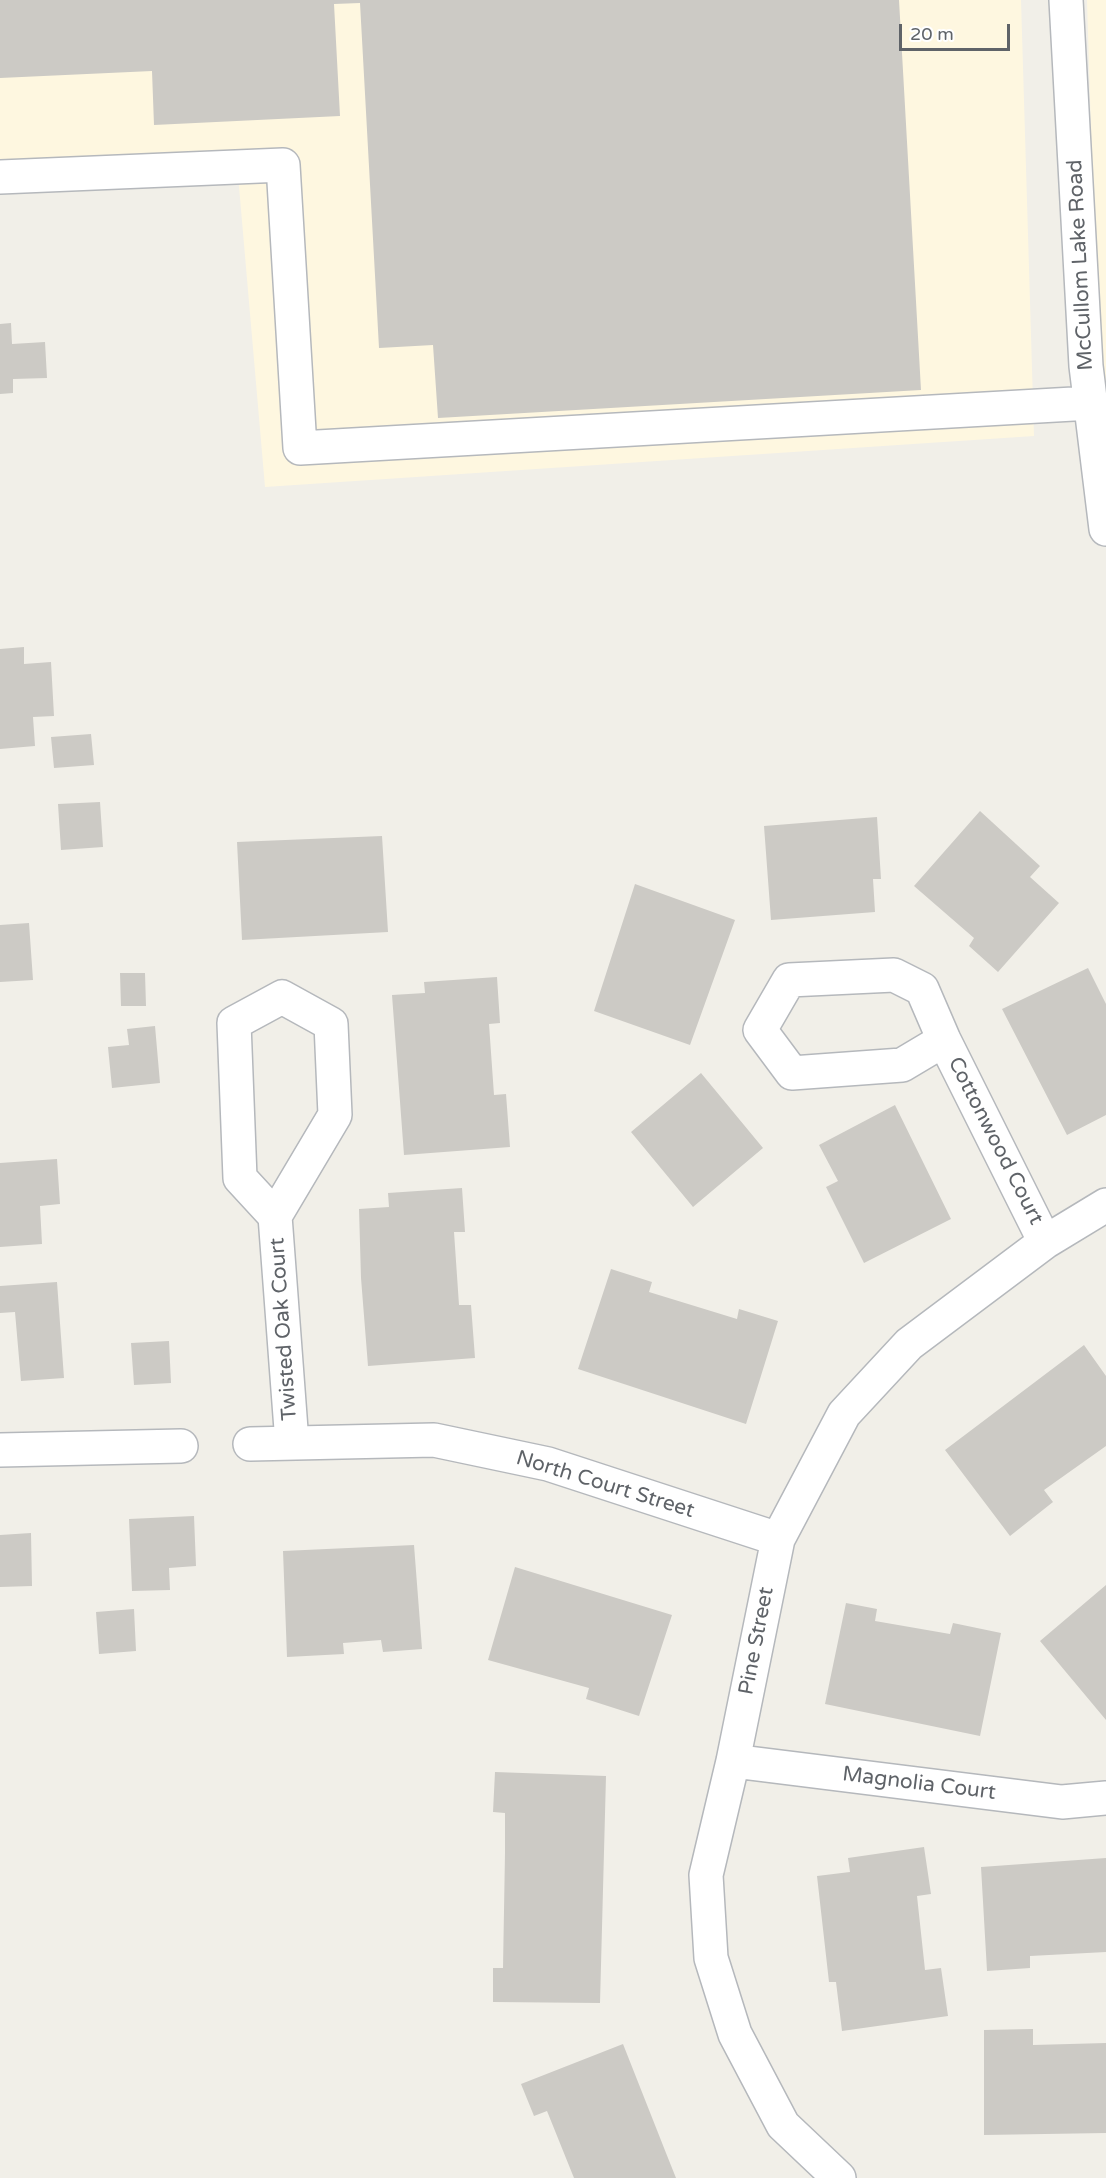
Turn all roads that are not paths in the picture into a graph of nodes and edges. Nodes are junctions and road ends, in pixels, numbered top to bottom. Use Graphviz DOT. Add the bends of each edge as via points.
graph roads {
  1 [pos="1066,0"];
  2 [pos="0,177"];
  3 [pos="1091,403"];
  4 [pos="1102,460"];
  5 [pos="1106,530"];
  6 [pos="944,1040"];
  7 [pos="1106,1205"];
  8 [pos="275,1216"];
  9 [pos="1046,1242"];
  10 [pos="292,1443"];
  11 [pos="250,1444"];
  12 [pos="182,1446"];
  13 [pos="0,1450"];
  14 [pos="778,1539"];
  15 [pos="733,1761"];
  16 [pos="1106,1798"];
  17 [pos="839,2178"];
  1 -- 3 [label="street, McCullom Lake Road"];
  2 -- 3 [label="street" via="283,165 300,448"];
  3 -- 4 [label="street, McCullom Lake Road"];
  4 -- 5 [label="street, McCullom Lake Road"];
  6 -- 6 [label="street, Cottonwood Court" via="922,989 894,975 789,980 760,1030 792,1073 902,1065"];
  6 -- 9 [label="street, Cottonwood Court"];
  7 -- 9 [label="street, Pine Street"];
  8 -- 8 [label="street, Twisted Oak Court" via="335,1115 331,1024 282,997 234,1023 240,1178"];
  8 -- 10 [label="street, Twisted Oak Court"];
  9 -- 14 [label="street, Pine Street" via="909,1344 844,1414"];
  10 -- 11 [label="street, North Court Street"];
  10 -- 14 [label="street, North Court Street" via="434,1440 548,1464"];
  12 -- 13 [label="street"];
  14 -- 15 [label="street, Pine Street"];
  15 -- 16 [label="street, Magnolia Court" via="1062,1802"];
  15 -- 17 [label="street, Pine Street" via="706,1875 711,1958 735,2034 783,2125"];
}
